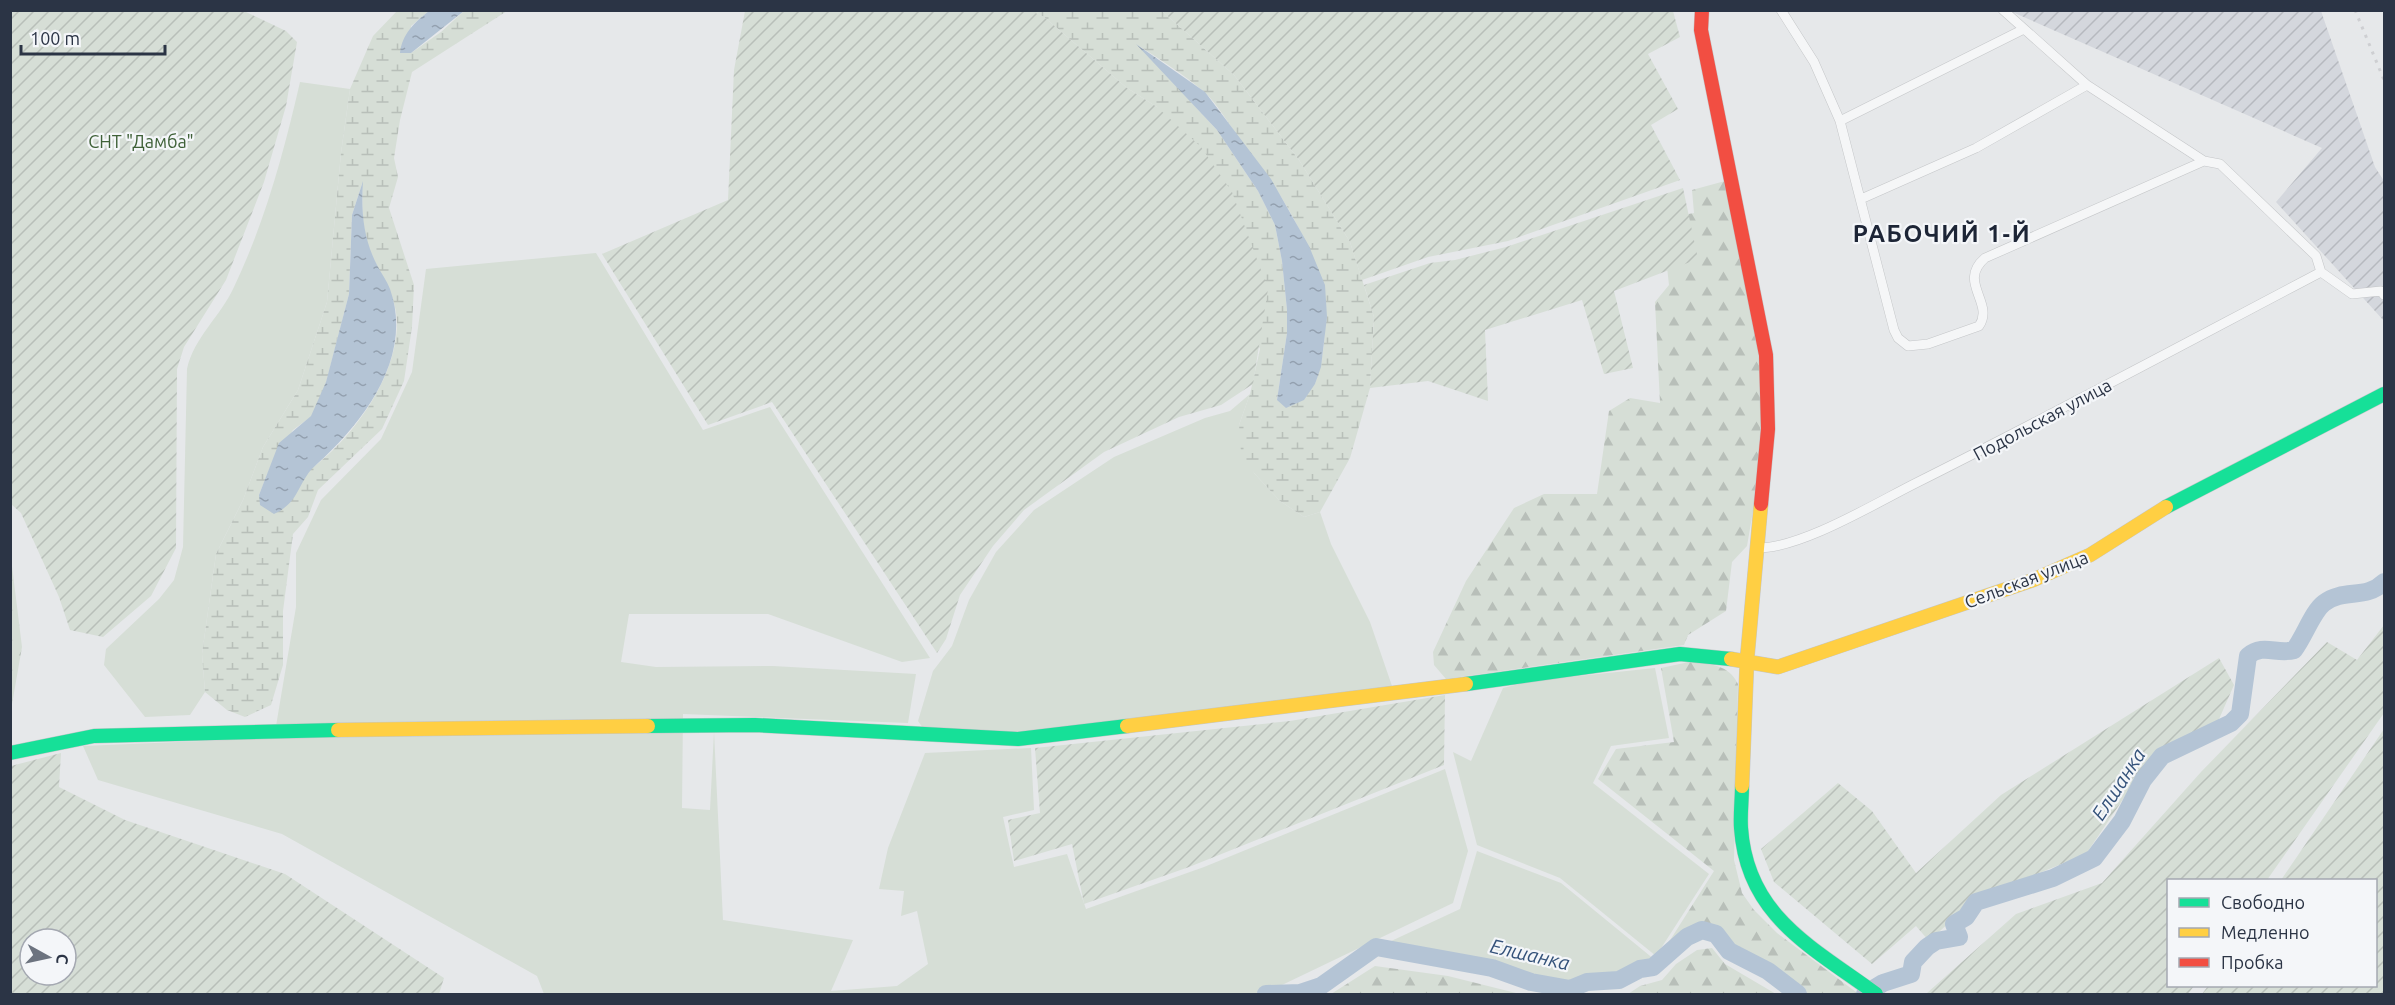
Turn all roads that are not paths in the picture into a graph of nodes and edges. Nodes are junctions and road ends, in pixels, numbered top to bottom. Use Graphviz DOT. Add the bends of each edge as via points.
graph roads {
  1 [pos="1702,10"];
  2 [pos="1781,10"];
  3 [pos="2003,10"];
  4 [pos="2024,29"];
  5 [pos="2087,85"];
  6 [pos="1840,121"];
  7 [pos="2204,161"];
  8 [pos="1861,199"];
  9 [pos="2320,272"];
  10 [pos="2385,295"];
  11 [pos="2385,394"];
  12 [pos="1757,548"];
  13 [pos="1747,660"];
  14 [pos="10,753"];
  15 [pos="1876,994"];
  1 -- 12 [label="street" via="1701,30 1766,355 1768,429"];
  2 -- 6 [label="street" via="1814,62"];
  3 -- 4 [label="street"];
  4 -- 5 [label="street"];
  4 -- 6 [label="street"];
  5 -- 7 [label="street"];
  5 -- 8 [label="street" via="1976,148"];
  6 -- 8 [label="street"];
  7 -- 8 [label="street" via="1984,258 1973,273 1983,311 1979,326 1916,347 1903,343 1894,330"];
  7 -- 9 [label="street" via="2220,164 2316,256"];
  9 -- 10 [label="street" via="2352,294 2381,291"];
  9 -- 12 [label="street, Подольская улица" via="1842,521 1775,548"];
  11 -- 13 [label="street, Сельская улица" via="2178,499 2090,555 2033,580 1778,667"];
  12 -- 13 [label="street"];
  13 -- 14 [label="street, Сельская улица" via="1680,654 1296,707 1018,739 755,725 494,727 143,733 94,736"];
  13 -- 15 [label="street" via="1741,828 1749,870 1762,900 1782,924"];
}
